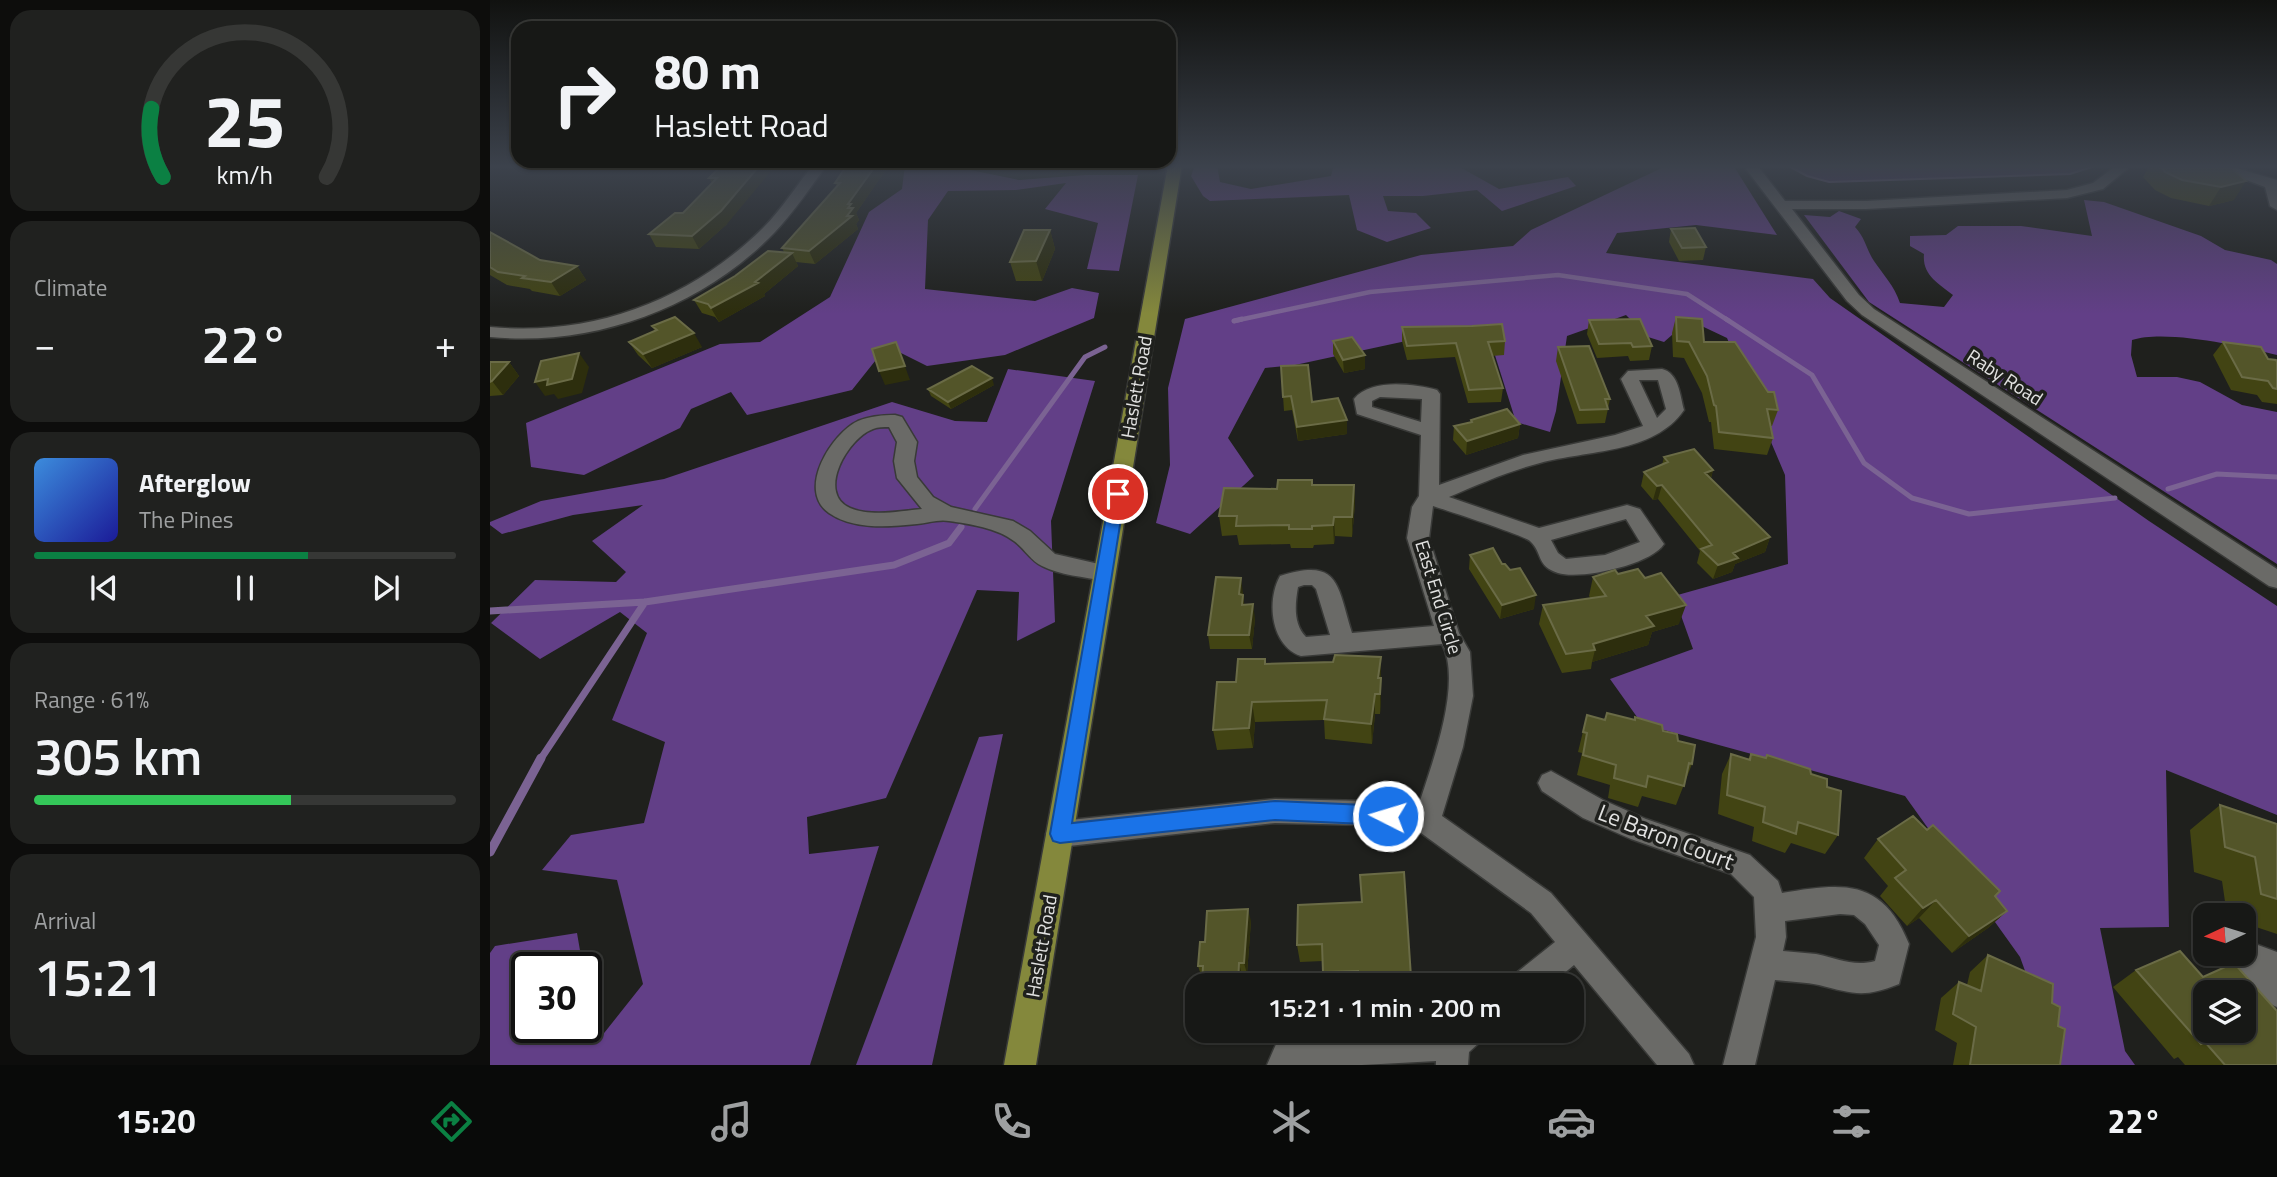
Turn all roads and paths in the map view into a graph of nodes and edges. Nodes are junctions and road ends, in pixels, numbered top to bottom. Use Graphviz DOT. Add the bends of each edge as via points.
graph roads {
  1 [pos="782,215"];
  2 [pos="1166,215"];
  3 [pos="1789,215"];
  4 [pos="490,332"];
  5 [pos="1653,428"];
  6 [pos="1428,431"];
  7 [pos="1429,497"];
  8 [pos="946,513"];
  9 [pos="1538,536"];
  10 [pos="1104,573"];
  11 [pos="2277,580"];
  12 [pos="1448,634"];
  13 [pos="1343,642"];
  14 [pos="1551,783"];
  15 [pos="1427,821"];
  16 [pos="1060,834"];
  17 [pos="1769,909"];
  18 [pos="1575,945"];
  19 [pos="1765,964"];
  20 [pos="2277,967"];
  21 [pos="1541,973"];
  22 [pos="2277,992"];
  23 [pos="1458,1046"];
  24 [pos="1020,1065"];
  25 [pos="1283,1065"];
  26 [pos="1678,1065"];
  27 [pos="1739,1065"];
  1 -- 4 [label="street" via="724,267 630,317 578,331 533,336"];
  2 -- 10 [label="main road, Haslett Road"];
  3 -- 11 [label="street, Raby Road" via="1868,312"];
  5 -- 7 [label="street" via="1502,468"];
  6 -- 7 [label="street, East End Circle"];
  7 -- 9 [label="street"];
  7 -- 12 [label="street, East End Circle" via="1422,507 1418,538"];
  8 -- 8 [label="street" via="926,502 907,478 907,442 895,421 865,425 838,448 826,483 827,498 834,508 870,518"];
  8 -- 10 [label="street" via="1006,526 1048,560"];
  9 -- 9 [label="street" via="1554,563 1567,568 1626,557 1653,544 1627,512"];
  10 -- 16 [label="main road, Haslett Road"];
  12 -- 13 [label="street"];
  12 -- 15 [label="street, East End Circle" via="1458,652 1461,696"];
  14 -- 17 [label="street, Le Baron Court" via="1593,809 1641,830 1740,863 1768,891"];
  15 -- 16 [label="street" via="1368,813 1275,811"];
  15 -- 18 [label="street" via="1541,903"];
  16 -- 24 [label="main road, Haslett Road"];
  17 -- 19 [label="street, Le Baron Court" via="1771,937"];
  17 -- 19 [label="street" via="1859,902 1882,922 1894,944 1888,974 1866,979"];
  18 -- 21 [label="street"];
  18 -- 26 [label="street"];
  19 -- 27 [label="street, Le Baron Court"];
  20 -- 22 [label="street" via="2247,956"];
  23 -- 25 [label="street" via="1288,1053"];
}
